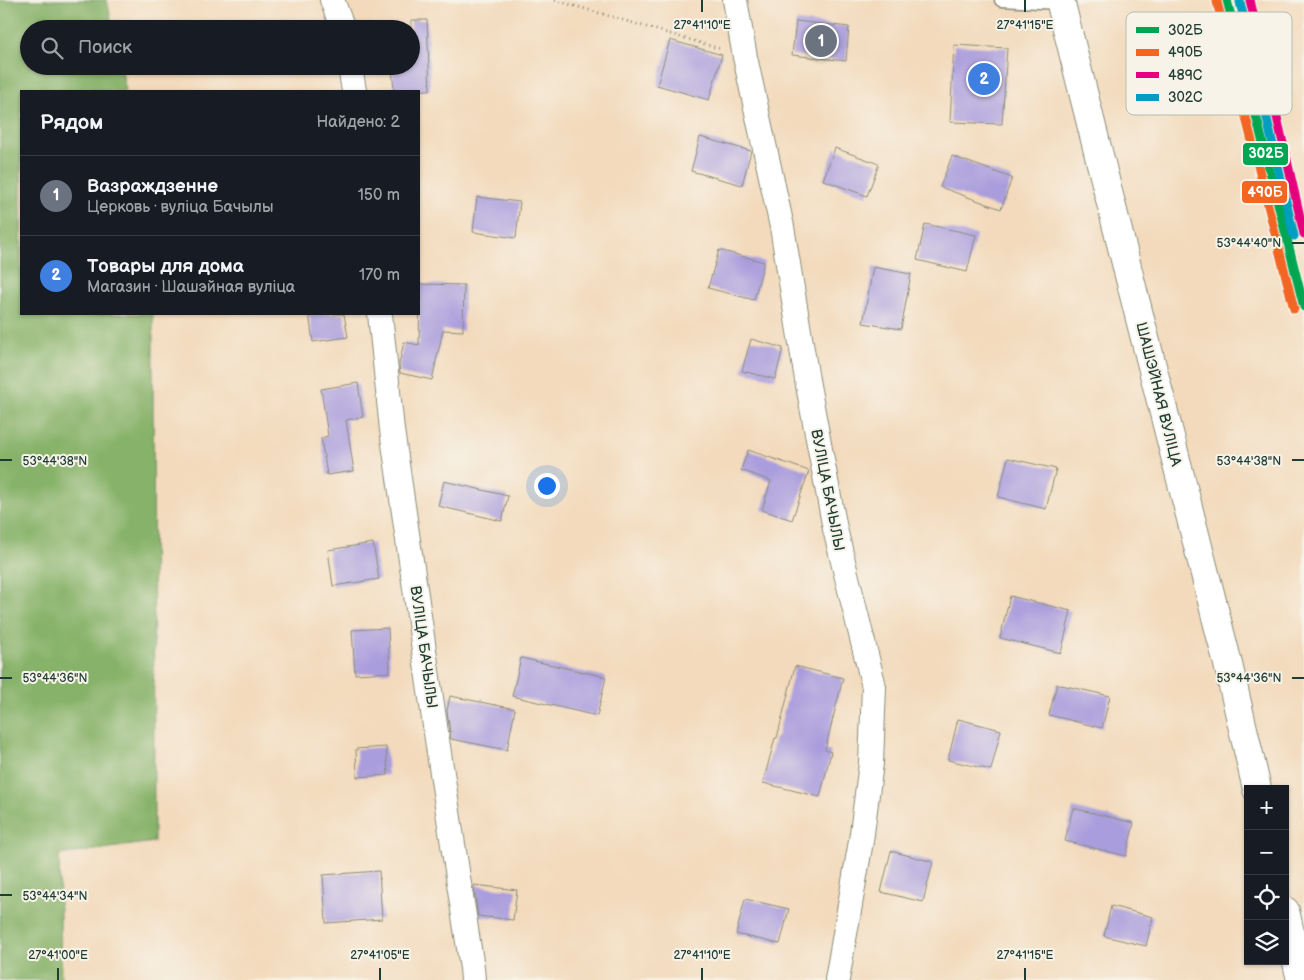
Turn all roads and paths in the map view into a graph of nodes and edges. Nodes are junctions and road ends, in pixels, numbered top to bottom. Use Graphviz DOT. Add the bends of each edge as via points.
graph roads {
  1 [pos="332,0"];
  2 [pos="555,0"];
  3 [pos="735,0"];
  4 [pos="1001,0"];
  5 [pos="1060,2"];
  6 [pos="340,20"];
  7 [pos="746,57"];
  8 [pos="351,75"];
  9 [pos="354,90"];
  10 [pos="380,315"];
  11 [pos="1256,785"];
  12 [pos="1287,920"];
  13 [pos="473,980"];
  14 [pos="838,980"];
  15 [pos="1301,980"];
  1 -- 6 [label="street"];
  2 -- 7 [label="path"];
  3 -- 7 [label="street, ВУЛІЦА БАЧЫЛЫ"];
  4 -- 5 [label="lane"];
  5 -- 11 [label="main road, ШАШЭЙНАЯ ВУЛІЦА"];
  7 -- 14 [label="street, ВУЛІЦА БАЧЫЛЫ" via="782,227 835,529 874,687 871,763"];
  8 -- 9 [label="street"];
  10 -- 13 [label="street, ВУЛІЦА БАЧЫЛЫ" via="392,430"];
  12 -- 15 [label="main road"];
}
